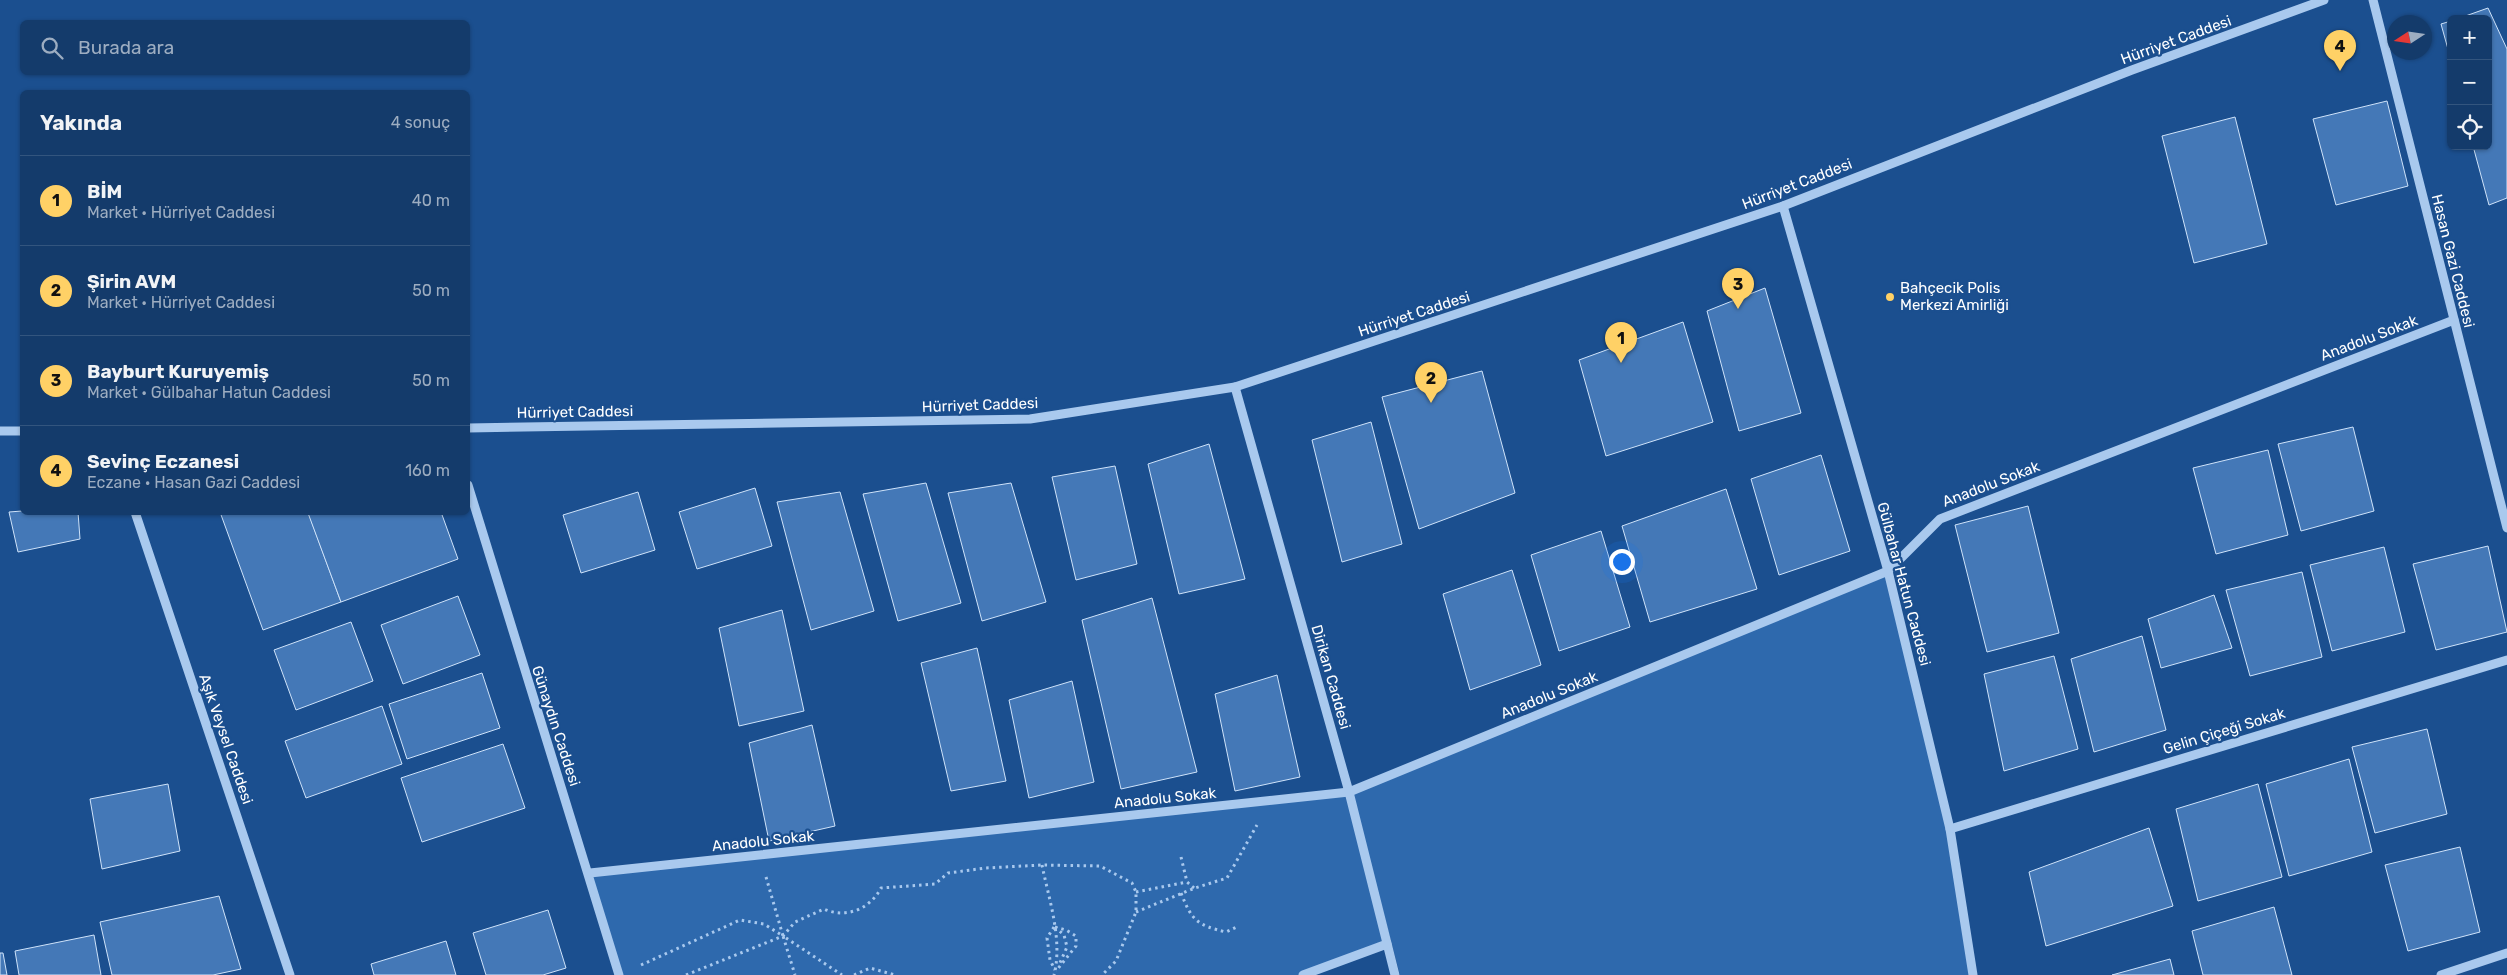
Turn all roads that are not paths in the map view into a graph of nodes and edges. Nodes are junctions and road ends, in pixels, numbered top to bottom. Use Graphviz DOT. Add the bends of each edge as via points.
graph roads {
  1 [pos="2324,0"];
  2 [pos="2373,0"];
  3 [pos="1783,206"];
  4 [pos="2454,320"];
  5 [pos="1235,387"];
  6 [pos="470,428"];
  7 [pos="0,431"];
  8 [pos="20,431"];
  9 [pos="470,492"];
  10 [pos="136,515"];
  11 [pos="2507,528"];
  12 [pos="1888,571"];
  13 [pos="2507,660"];
  14 [pos="1349,792"];
  15 [pos="1950,829"];
  16 [pos="590,873"];
  17 [pos="1387,944"];
  18 [pos="2507,953"];
  19 [pos="290,975"];
  20 [pos="619,975"];
  21 [pos="1303,975"];
  22 [pos="1395,975"];
  23 [pos="1973,975"];
  24 [pos="2441,975"];
  1 -- 3 [label="street, Hürriyet Caddesi" via="2114,77"];
  2 -- 4 [label="street, Hasan Gazi Caddesi"];
  3 -- 5 [label="street, Hürriyet Caddesi"];
  3 -- 12 [label="street, Gülbahar Hatun Caddesi"];
  4 -- 11 [label="street, Hasan Gazi Caddesi"];
  4 -- 12 [label="street, Anadolu Sokak" via="1940,519"];
  5 -- 6 [label="street, Hürriyet Caddesi" via="1030,419"];
  5 -- 14 [label="street, Dirikan Caddesi"];
  7 -- 8 [label="street"];
  9 -- 16 [label="street, Günaydın Caddesi" via="549,752"];
  10 -- 19 [label="street, Aşık Veysel Caddesi"];
  12 -- 14 [label="street, Anadolu Sokak"];
  12 -- 15 [label="street, Gülbahar Hatun Caddesi"];
  13 -- 15 [label="street, Gelin Çiçeği Sokak"];
  14 -- 16 [label="street, Anadolu Sokak"];
  14 -- 17 [label="street, Dirikan Caddesi"];
  15 -- 23 [label="street, Gülbahar Hatun Caddesi"];
  16 -- 20 [label="street, Günaydın Caddesi"];
  17 -- 21 [label="street"];
  17 -- 22 [label="street, Dirikan Caddesi"];
  18 -- 24 [label="street"];
}
